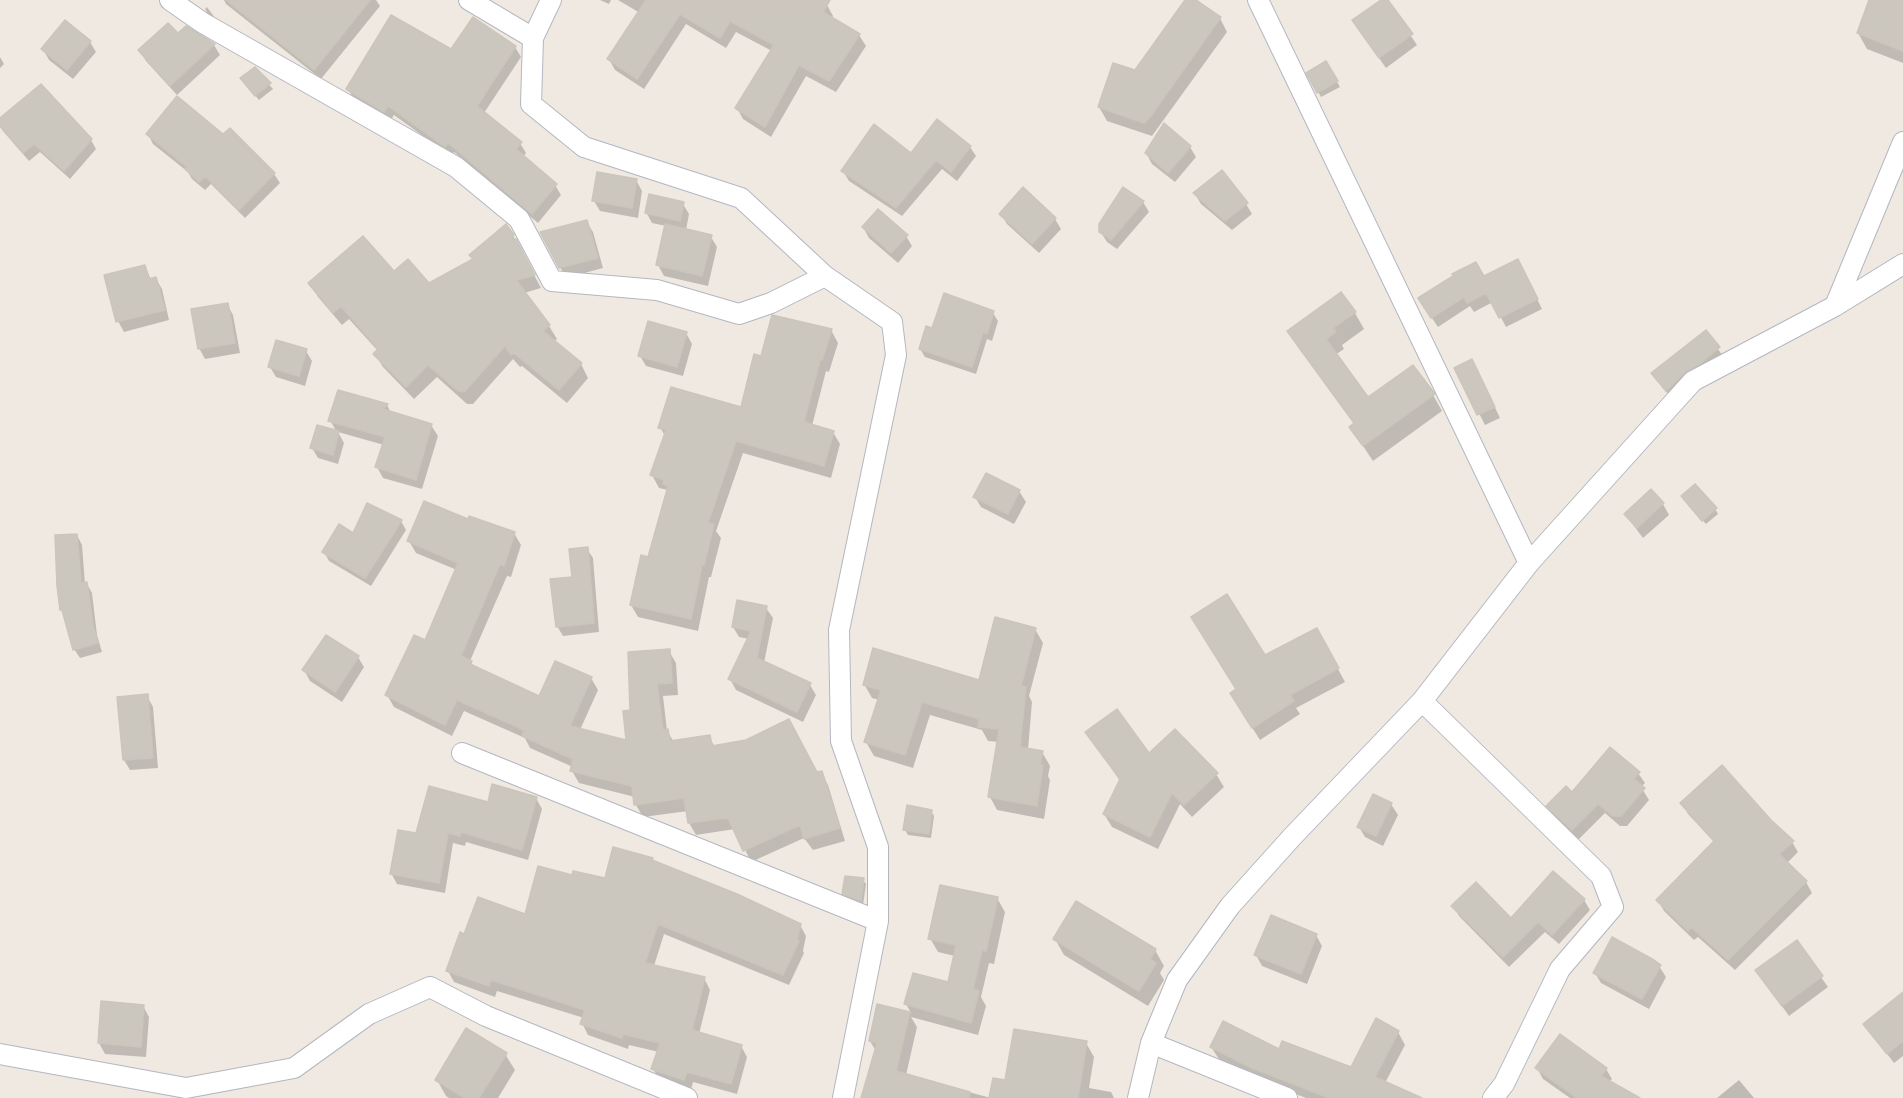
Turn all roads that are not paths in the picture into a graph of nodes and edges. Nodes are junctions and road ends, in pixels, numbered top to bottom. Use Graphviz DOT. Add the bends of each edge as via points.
graph roads {
  1 [pos="170,0"];
  2 [pos="470,0"];
  3 [pos="551,0"];
  4 [pos="1257,0"];
  5 [pos="533,38"];
  6 [pos="1903,142"];
  7 [pos="1903,264"];
  8 [pos="825,276"];
  9 [pos="1834,306"];
  10 [pos="1528,563"];
  11 [pos="1422,702"];
  12 [pos="462,753"];
  13 [pos="878,921"];
  14 [pos="1150,1043"];
  15 [pos="0,1054"];
  16 [pos="687,1098"];
  17 [pos="843,1098"];
  18 [pos="1138,1098"];
  19 [pos="1287,1098"];
  20 [pos="1493,1098"];
  1 -- 8 [label="street" via="456,167 519,219 552,281 657,290 740,314"];
  2 -- 5 [label="street"];
  3 -- 5 [label="street"];
  4 -- 10 [label="street"];
  5 -- 8 [label="street" via="531,104 584,147 741,198"];
  6 -- 9 [label="street"];
  7 -- 9 [label="street"];
  8 -- 13 [label="street" via="892,322 896,355 839,630 841,741 878,847"];
  9 -- 10 [label="street" via="1693,381"];
  10 -- 11 [label="street"];
  11 -- 14 [label="street" via="1230,906 1177,980"];
  11 -- 20 [label="street" via="1601,876 1613,907 1560,969 1504,1084"];
  12 -- 13 [label="street"];
  13 -- 17 [label="street"];
  14 -- 18 [label="street"];
  14 -- 19 [label="street"];
  15 -- 16 [label="street" via="186,1088 294,1068 369,1014 430,987 486,1016"];
}
